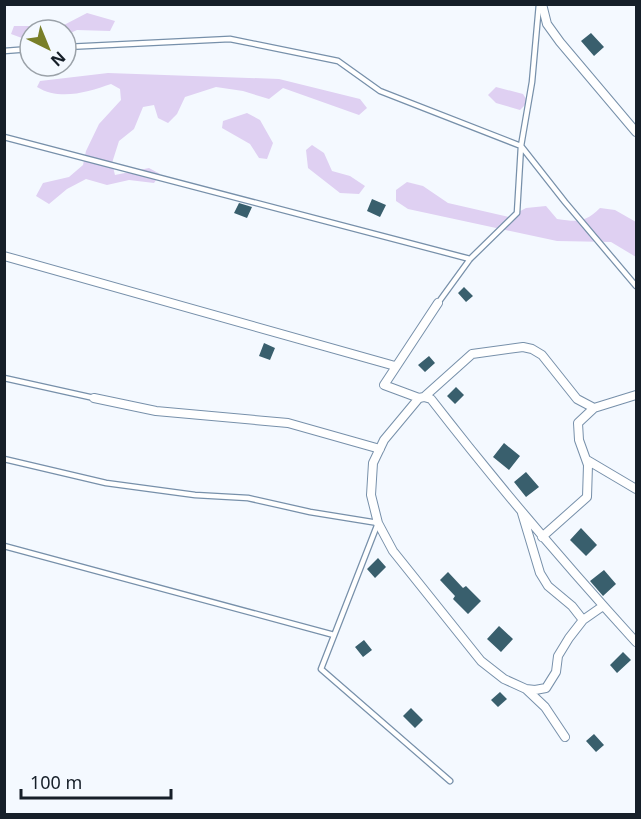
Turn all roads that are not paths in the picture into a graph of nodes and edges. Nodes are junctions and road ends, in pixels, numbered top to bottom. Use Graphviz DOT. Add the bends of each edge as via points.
graph roads {
  1 [pos="540,4"];
  2 [pos="78,46"];
  3 [pos="636,132"];
  4 [pos="4,137"];
  5 [pos="520,146"];
  6 [pos="4,256"];
  7 [pos="470,259"];
  8 [pos="636,285"];
  9 [pos="438,303"];
  10 [pos="395,366"];
  11 [pos="4,378"];
  12 [pos="636,395"];
  13 [pos="94,398"];
  14 [pos="422,398"];
  15 [pos="594,408"];
  16 [pos="380,449"];
  17 [pos="4,459"];
  18 [pos="587,460"];
  19 [pos="636,489"];
  20 [pos="521,510"];
  21 [pos="378,524"];
  22 [pos="542,537"];
  23 [pos="529,540"];
  24 [pos="4,546"];
  25 [pos="551,547"];
  26 [pos="603,606"];
  27 [pos="583,620"];
  28 [pos="334,635"];
  29 [pos="636,642"];
  30 [pos="546,688"];
  31 [pos="526,689"];
  32 [pos="545,707"];
  33 [pos="565,737"];
  34 [pos="450,781"];
  1 -- 3 [label="street" via="547,24 560,42"];
  1 -- 5 [label="lane"];
  2 -- 5 [label="lane" via="230,39 338,61 380,92"];
  4 -- 7 [label="lane"];
  5 -- 7 [label="lane" via="517,213"];
  5 -- 8 [label="lane"];
  6 -- 10 [label="street"];
  7 -- 9 [label="lane"];
  9 -- 10 [label="street"];
  10 -- 14 [label="street" via="384,385"];
  11 -- 13 [label="lane"];
  12 -- 15 [label="street"];
  13 -- 16 [label="street" via="156,411 288,423"];
  14 -- 15 [label="street" via="472,354 523,347 542,355 577,399"];
  14 -- 16 [label="street"];
  14 -- 20 [label="street" via="430,399"];
  15 -- 18 [label="street" via="578,423 579,440"];
  16 -- 21 [label="street" via="373,463 371,495"];
  17 -- 21 [label="lane" via="106,483 248,498"];
  18 -- 19 [label="street"];
  18 -- 22 [label="street" via="587,497"];
  20 -- 22 [label="street"];
  20 -- 23 [label="street"];
  21 -- 28 [label="lane"];
  21 -- 31 [label="street" via="393,551 481,661 504,679"];
  22 -- 25 [label="street"];
  23 -- 25 [label="street"];
  23 -- 27 [label="street" via="548,586"];
  24 -- 28 [label="lane"];
  25 -- 26 [label="street"];
  26 -- 27 [label="street"];
  26 -- 29 [label="street"];
  27 -- 30 [label="street" via="558,656 556,672"];
  28 -- 34 [label="lane" via="321,669"];
  30 -- 31 [label="street"];
  30 -- 32 [label="street"];
  31 -- 32 [label="street"];
  32 -- 33 [label="street"];
}
